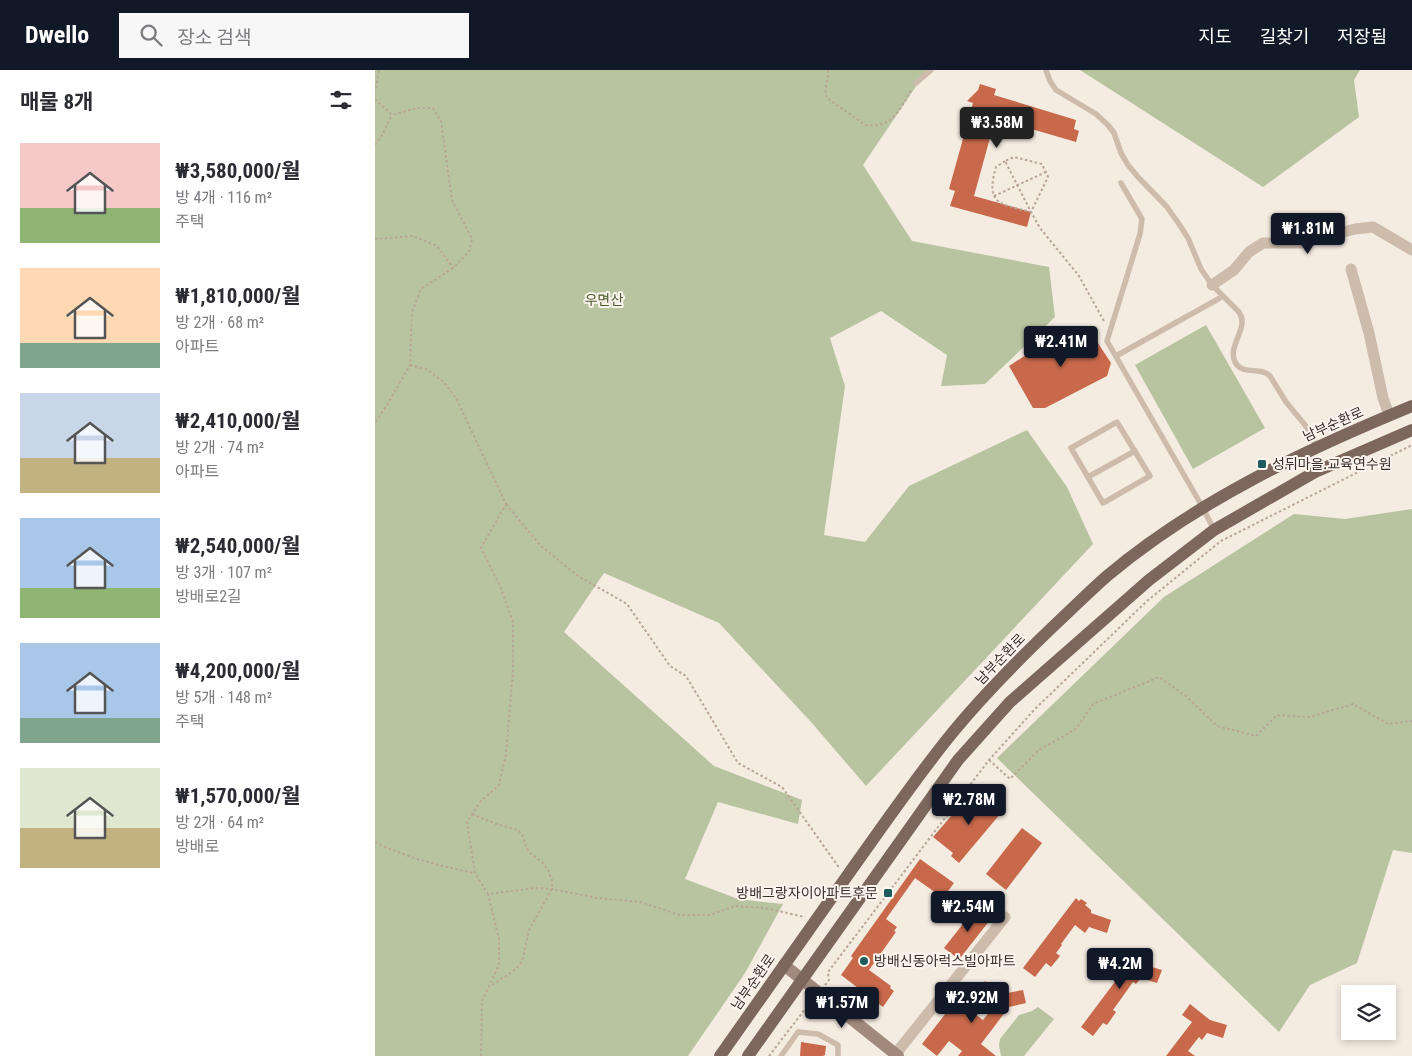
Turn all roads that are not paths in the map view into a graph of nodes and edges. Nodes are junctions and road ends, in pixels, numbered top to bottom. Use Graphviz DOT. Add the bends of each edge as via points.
graph roads {
  1 [pos="931,70"];
  2 [pos="1046,70"];
  3 [pos="916,83"];
  4 [pos="1121,184"];
  5 [pos="1409,244"];
  6 [pos="1351,269"];
  7 [pos="1212,285"];
  8 [pos="1220,298"];
  9 [pos="1116,356"];
  10 [pos="1412,406"];
  11 [pos="1389,416"];
  12 [pos="1412,430"];
  13 [pos="1317,447"];
  14 [pos="1135,451"];
  15 [pos="1088,477"];
  16 [pos="1203,508"];
  17 [pos="1214,530"];
  18 [pos="1005,917"];
  19 [pos="784,965"];
  20 [pos="802,980"];
  21 [pos="896,1055"];
  22 [pos="720,1056"];
  23 [pos="748,1056"];
  24 [pos="781,1056"];
  25 [pos="838,1056"];
  1 -- 3 [label="lane"];
  2 -- 7 [label="lane" via="1056,90 1096,114 1114,133 1128,164 1179,224"];
  4 -- 9 [label="lane" via="1141,219 1140,234 1107,341"];
  5 -- 7 [label="street" via="1373,227 1302,243 1263,243"];
  6 -- 11 [label="street"];
  7 -- 13 [label="lane" via="1243,317 1233,356 1237,364 1245,370 1262,371 1270,376"];
  8 -- 9 [label="lane"];
  9 -- 16 [label="lane"];
  10 -- 11 [label="main road, 남부순환로"];
  11 -- 13 [label="main road, 남부순환로"];
  12 -- 17 [label="main road" via="1315,472"];
  13 -- 16 [label="main road, 남부순환로"];
  14 -- 15 [label="lane"];
  14 -- 15 [label="lane" via="1150,476 1103,503"];
  14 -- 15 [label="lane" via="1117,422 1071,448"];
  16 -- 17 [label="lane"];
  16 -- 19 [label="main road, 남부순환로" via="1107,576 1030,649 953,732"];
  17 -- 20 [label="main road" via="1149,580 1010,702 958,760"];
  18 -- 21 [label="street"];
  19 -- 20 [label="main road"];
  19 -- 22 [label="main road, 남부순환로"];
  20 -- 21 [label="main road"];
  20 -- 23 [label="main road"];
  24 -- 25 [label="lane" via="798,1032 818,1034 838,1044"];
}
